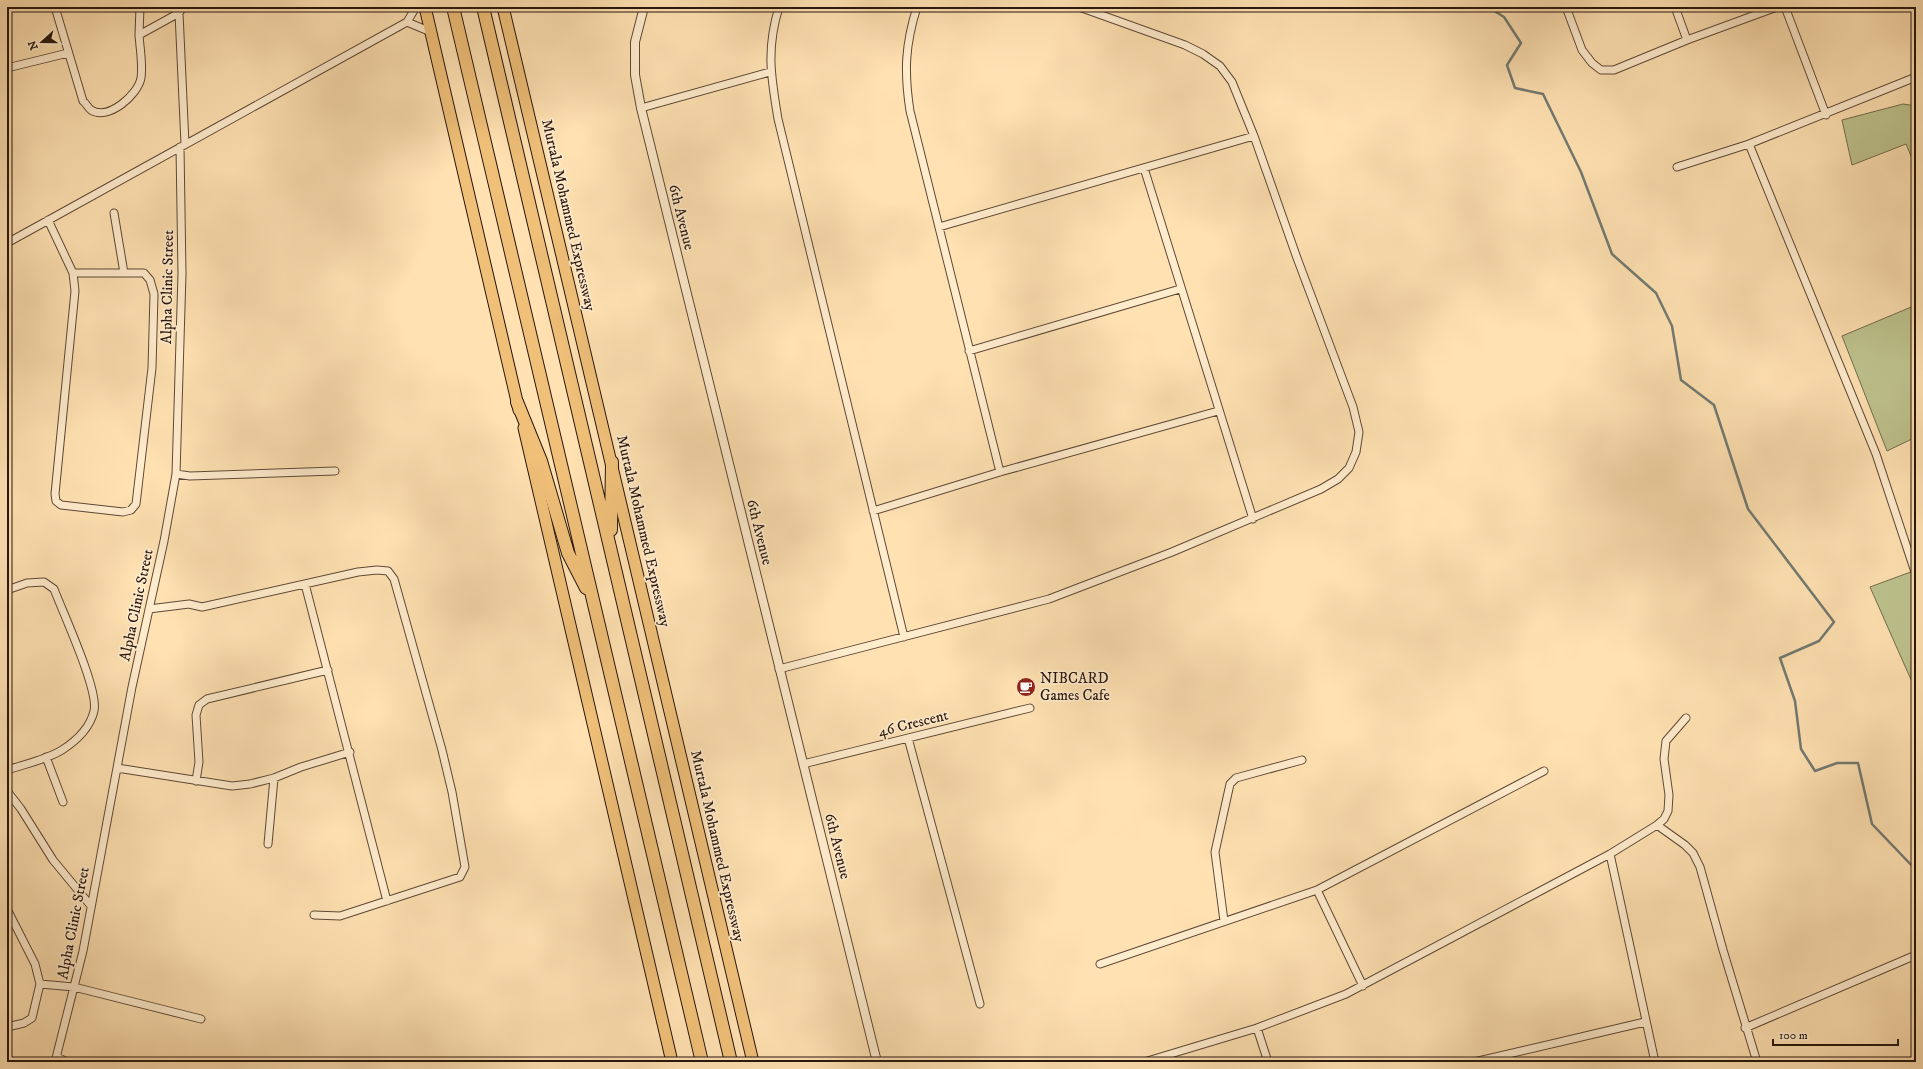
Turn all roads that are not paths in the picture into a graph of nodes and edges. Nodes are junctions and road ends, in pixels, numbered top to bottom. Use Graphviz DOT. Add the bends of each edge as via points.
graph roads {
  1 [pos="55,7"];
  2 [pos="140,7"];
  3 [pos="416,7"];
  4 [pos="426,7"];
  5 [pos="453,7"];
  6 [pos="483,7"];
  7 [pos="503,7"];
  8 [pos="644,7"];
  9 [pos="779,7"];
  10 [pos="917,7"];
  11 [pos="1079,7"];
  12 [pos="1566,7"];
  13 [pos="1675,7"];
  14 [pos="1777,7"];
  15 [pos="1785,7"];
  16 [pos="181,10"];
  17 [pos="407,22"];
  18 [pos="431,32"];
  19 [pos="140,35"];
  20 [pos="1687,40"];
  21 [pos="68,53"];
  22 [pos="7,68"];
  23 [pos="770,72"];
  24 [pos="1916,77"];
  25 [pos="641,108"];
  26 [pos="1826,114"];
  27 [pos="1254,136"];
  28 [pos="1749,144"];
  29 [pos="183,146"];
  30 [pos="1677,167"];
  31 [pos="1144,168"];
  32 [pos="114,213"];
  33 [pos="48,220"];
  34 [pos="939,227"];
  35 [pos="7,243"];
  36 [pos="73,273"];
  37 [pos="124,273"];
  38 [pos="1180,289"];
  39 [pos="969,351"];
  40 [pos="517,402"];
  41 [pos="1218,411"];
  42 [pos="612,462"];
  43 [pos="335,471"];
  44 [pos="1000,472"];
  45 [pos="176,474"];
  46 [pos="873,511"];
  47 [pos="1253,519"];
  48 [pos="611,551"];
  49 [pos="1916,575"];
  50 [pos="305,584"];
  51 [pos="7,590"];
  52 [pos="595,604"];
  53 [pos="149,609"];
  54 [pos="904,636"];
  55 [pos="779,669"];
  56 [pos="328,670"];
  57 [pos="1030,708"];
  58 [pos="1686,718"];
  59 [pos="908,738"];
  60 [pos="350,752"];
  61 [pos="46,757"];
  62 [pos="1302,760"];
  63 [pos="803,764"];
  64 [pos="117,768"];
  65 [pos="7,770"];
  66 [pos="1544,771"];
  67 [pos="274,778"];
  68 [pos="196,781"];
  69 [pos="7,791"];
  70 [pos="63,802"];
  71 [pos="1657,825"];
  72 [pos="268,844"];
  73 [pos="1610,854"];
  74 [pos="1317,890"];
  75 [pos="387,901"];
  76 [pos="91,906"];
  77 [pos="7,909"];
  78 [pos="314,915"];
  79 [pos="1224,921"];
  80 [pos="1916,955"];
  81 [pos="1100,964"];
  82 [pos="40,984"];
  83 [pos="74,986"];
  84 [pos="1363,986"];
  85 [pos="980,1004"];
  86 [pos="201,1019"];
  87 [pos="1645,1022"];
  88 [pos="7,1027"];
  89 [pos="1257,1028"];
  90 [pos="1745,1028"];
  91 [pos="56,1059"];
  92 [pos="67,1062"];
  93 [pos="672,1062"];
  94 [pos="702,1062"];
  95 [pos="731,1062"];
  96 [pos="753,1062"];
  97 [pos="877,1062"];
  98 [pos="1144,1062"];
  99 [pos="1268,1062"];
  100 [pos="1474,1062"];
  101 [pos="1655,1062"];
  102 [pos="1757,1062"];
  1 -- 21 [label="street"];
  2 -- 19 [label="street"];
  3 -- 17 [label="street"];
  4 -- 18 [label="highway"];
  5 -- 52 [label="highway"];
  6 -- 48 [label="highway"];
  7 -- 42 [label="highway, Murtala Mohammed Expressway"];
  8 -- 25 [label="street, 6th Avenue" via="635,42 635,76"];
  9 -- 23 [label="street" via="773,25"];
  10 -- 34 [label="street" via="909,32 905,82"];
  11 -- 27 [label="street" via="1185,45 1220,66 1232,82"];
  12 -- 20 [label="street" via="1582,50 1601,70 1614,70"];
  13 -- 20 [label="street"];
  14 -- 20 [label="street"];
  15 -- 26 [label="street"];
  16 -- 19 [label="street"];
  16 -- 29 [label="street, Alpha Clinic Street"];
  17 -- 18 [label="street"];
  17 -- 29 [label="street"];
  18 -- 40 [label="highway"];
  19 -- 21 [label="street" via="140,78 136,91 128,101 102,112 92,110 83,101"];
  21 -- 22 [label="street"];
  23 -- 25 [label="street"];
  23 -- 46 [label="street" via="778,119"];
  24 -- 26 [label="street"];
  25 -- 55 [label="street, 6th Avenue"];
  26 -- 28 [label="street"];
  27 -- 31 [label="street"];
  27 -- 47 [label="street" via="1353,407 1359,432 1356,452 1349,468 1338,479"];
  28 -- 30 [label="street"];
  28 -- 49 [label="street" via="1876,454"];
  29 -- 33 [label="street"];
  29 -- 45 [label="street, Alpha Clinic Street"];
  31 -- 34 [label="street"];
  31 -- 38 [label="street"];
  32 -- 37 [label="street"];
  33 -- 35 [label="street"];
  33 -- 36 [label="street"];
  34 -- 39 [label="street"];
  36 -- 37 [label="street"];
  36 -- 37 [label="street" via="75,291 56,501 61,506 123,512 131,510 136,504 152,368 154,294 150,280 144,273"];
  38 -- 39 [label="street"];
  38 -- 41 [label="street"];
  39 -- 44 [label="street"];
  40 -- 52 [label="highway" via="541,460 568,553"];
  40 -- 93 [label="highway"];
  41 -- 44 [label="street"];
  41 -- 47 [label="street"];
  42 -- 48 [label="highway"];
  42 -- 96 [label="highway, Murtala Mohammed Expressway"];
  43 -- 45 [label="street" via="190,476"];
  44 -- 46 [label="street"];
  45 -- 53 [label="street, Alpha Clinic Street"];
  46 -- 54 [label="street"];
  47 -- 54 [label="street" via="1049,599"];
  48 -- 95 [label="highway"];
  50 -- 53 [label="street" via="202,607 189,604"];
  50 -- 56 [label="street"];
  50 -- 75 [label="street" via="377,570 388,572 394,579 442,750 452,792 464,867 460,877"];
  51 -- 61 [label="street" via="27,583 44,582 54,589 92,686 94,710 89,724 76,740 61,751"];
  52 -- 94 [label="highway"];
  53 -- 64 [label="street, Alpha Clinic Street"];
  54 -- 55 [label="street"];
  55 -- 63 [label="street, 6th Avenue"];
  56 -- 60 [label="street"];
  56 -- 68 [label="street" via="208,699 199,705 196,715 199,762"];
  57 -- 59 [label="street, 46 Crescent"];
  58 -- 71 [label="street" via="1666,741 1664,758 1669,795 1668,811"];
  59 -- 63 [label="street, 46 Crescent"];
  59 -- 85 [label="street"];
  60 -- 67 [label="street"];
  60 -- 75 [label="street"];
  61 -- 65 [label="street"];
  61 -- 70 [label="street"];
  62 -- 79 [label="street" via="1236,778 1230,784 1215,852"];
  63 -- 97 [label="street, 6th Avenue"];
  64 -- 68 [label="street"];
  64 -- 76 [label="street, Alpha Clinic Street"];
  66 -- 74 [label="street"];
  67 -- 68 [label="street" via="232,786"];
  67 -- 72 [label="street"];
  69 -- 76 [label="street" via="22,809 52,860"];
  71 -- 73 [label="street"];
  71 -- 90 [label="street" via="1689,849 1700,867"];
  73 -- 84 [label="street"];
  73 -- 87 [label="street"];
  74 -- 79 [label="street"];
  74 -- 84 [label="street"];
  75 -- 78 [label="street" via="340,916"];
  76 -- 83 [label="street, Alpha Clinic Street"];
  77 -- 82 [label="street" via="35,964"];
  79 -- 81 [label="street"];
  80 -- 90 [label="street"];
  82 -- 83 [label="street"];
  82 -- 88 [label="street" via="32,1018"];
  83 -- 86 [label="street"];
  83 -- 91 [label="street, Alpha Clinic Street"];
  84 -- 89 [label="street"];
  87 -- 100 [label="street"];
  87 -- 101 [label="street"];
  89 -- 98 [label="street"];
  89 -- 99 [label="street"];
  90 -- 102 [label="street"];
  91 -- 92 [label="street"];
}
